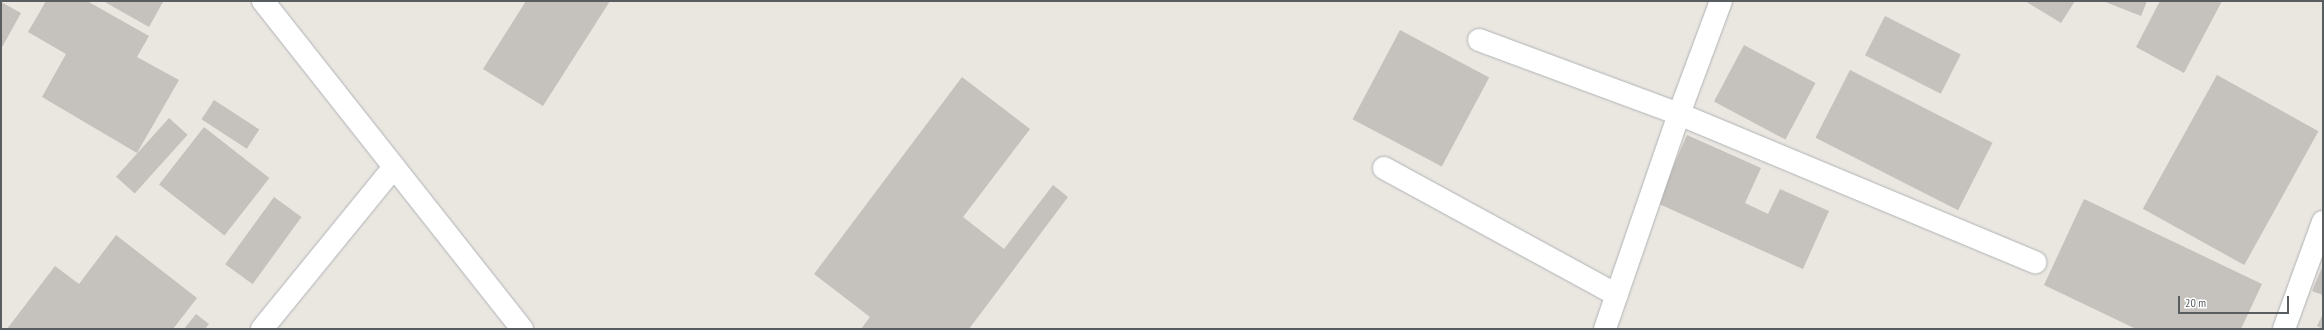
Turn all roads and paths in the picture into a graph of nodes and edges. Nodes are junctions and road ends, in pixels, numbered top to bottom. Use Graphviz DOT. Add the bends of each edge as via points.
graph roads {
  1 [pos="263,1"];
  2 [pos="1721,1"];
  3 [pos="1479,40"];
  4 [pos="1679,114"];
  5 [pos="394,167"];
  6 [pos="1384,168"];
  7 [pos="2323,222"];
  8 [pos="2035,262"];
  9 [pos="1617,295"];
  10 [pos="262,329"];
  11 [pos="522,329"];
  12 [pos="1605,329"];
  13 [pos="2284,329"];
  1 -- 5 [label="street"];
  2 -- 4 [label="street"];
  3 -- 4 [label="street"];
  4 -- 8 [label="street"];
  4 -- 9 [label="street"];
  5 -- 10 [label="street"];
  5 -- 11 [label="street"];
  6 -- 9 [label="street"];
  7 -- 13 [label="street"];
  9 -- 12 [label="street"];
}
